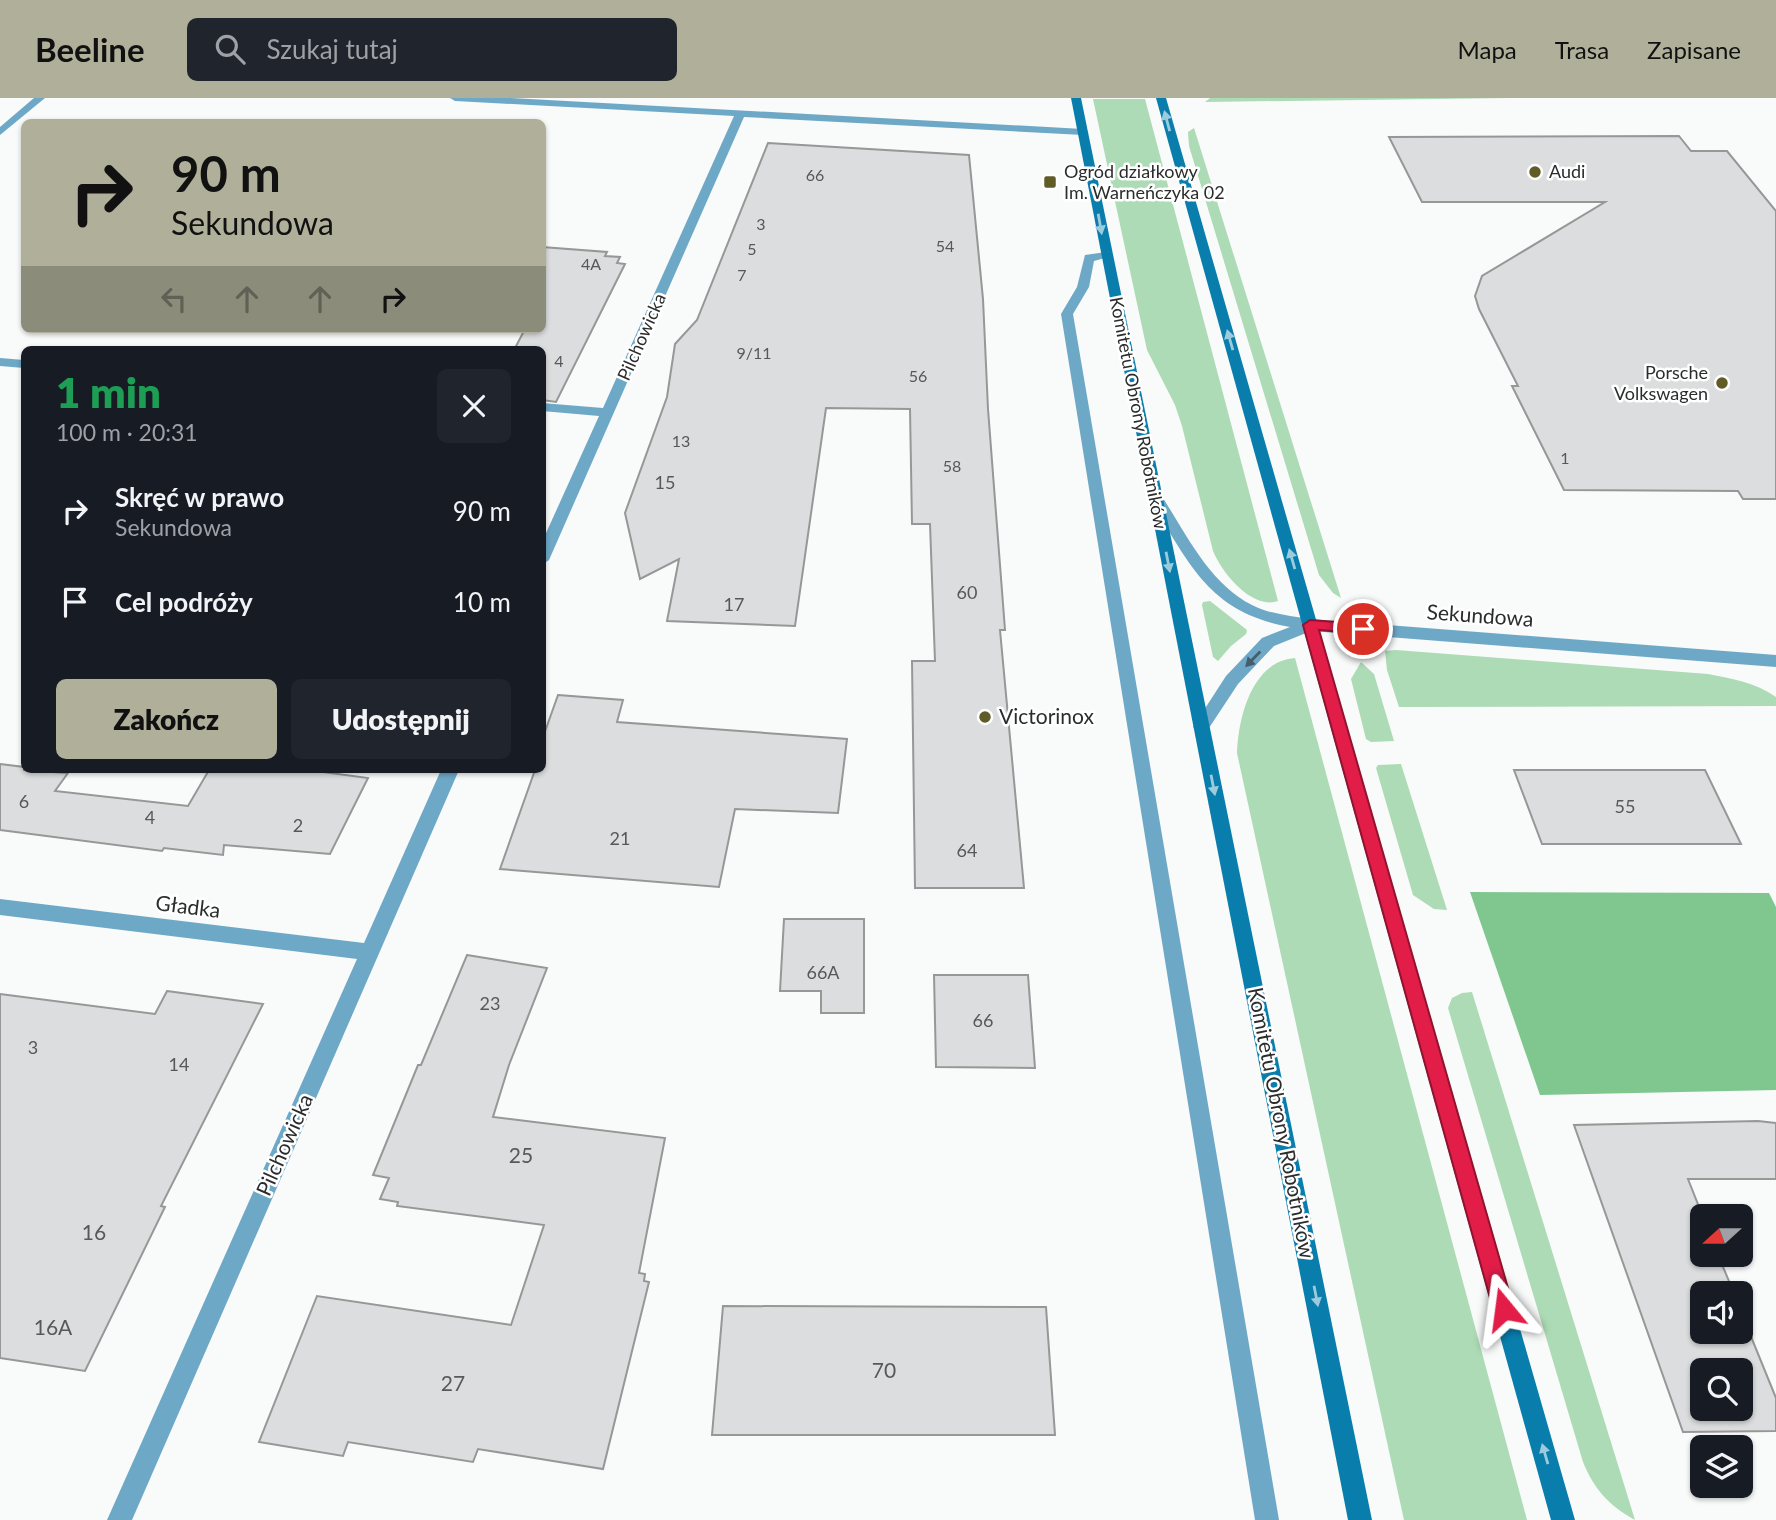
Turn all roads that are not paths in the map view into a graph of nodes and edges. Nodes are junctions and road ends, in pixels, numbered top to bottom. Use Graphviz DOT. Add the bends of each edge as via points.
graph roads {
  1 [pos="40,98"];
  2 [pos="455,98"];
  3 [pos="1076,98"];
  4 [pos="1161,98"];
  5 [pos="740,114"];
  6 [pos="0,132"];
  7 [pos="1083,132"];
  8 [pos="1106,256"];
  9 [pos="0,362"];
  10 [pos="21,364"];
  11 [pos="546,407"];
  12 [pos="608,413"];
  13 [pos="1154,495"];
  14 [pos="546,551"];
  15 [pos="1310,625"];
  16 [pos="1776,662"];
  17 [pos="1201,727"];
  18 [pos="449,773"];
  19 [pos="0,906"];
  20 [pos="370,952"];
  21 [pos="119,1520"];
  22 [pos="1267,1520"];
  23 [pos="1360,1520"];
  24 [pos="1563,1520"];
  1 -- 6 [label="street"];
  2 -- 5 [label="street"];
  3 -- 7 [label="street, Komitetu Obrony Robotników"];
  15 -- 4 [label="street, one-way"];
  5 -- 7 [label="street"];
  5 -- 12 [label="street, Pilchowicka"];
  7 -- 8 [label="street, Komitetu Obrony Robotników, one-way"];
  8 -- 13 [label="street, Komitetu Obrony Robotników"];
  8 -- 22 [label="street" via="1088,258 1083,286 1067,314"];
  9 -- 10 [label="street"];
  11 -- 12 [label="street"];
  12 -- 14 [label="street, Pilchowicka"];
  13 -- 15 [label="street, Sekundowa" via="1211,579 1231,599 1262,616"];
  13 -- 17 [label="street, Komitetu Obrony Robotników, one-way"];
  15 -- 16 [label="street, Sekundowa"];
  15 -- 17 [label="street, one-way" via="1268,642 1232,680"];
  24 -- 15 [label="street, one-way"];
  17 -- 23 [label="street, Komitetu Obrony Robotników, one-way"];
  18 -- 20 [label="street, Pilchowicka"];
  19 -- 20 [label="street, Gładka"];
  20 -- 21 [label="street, Pilchowicka"];
}
